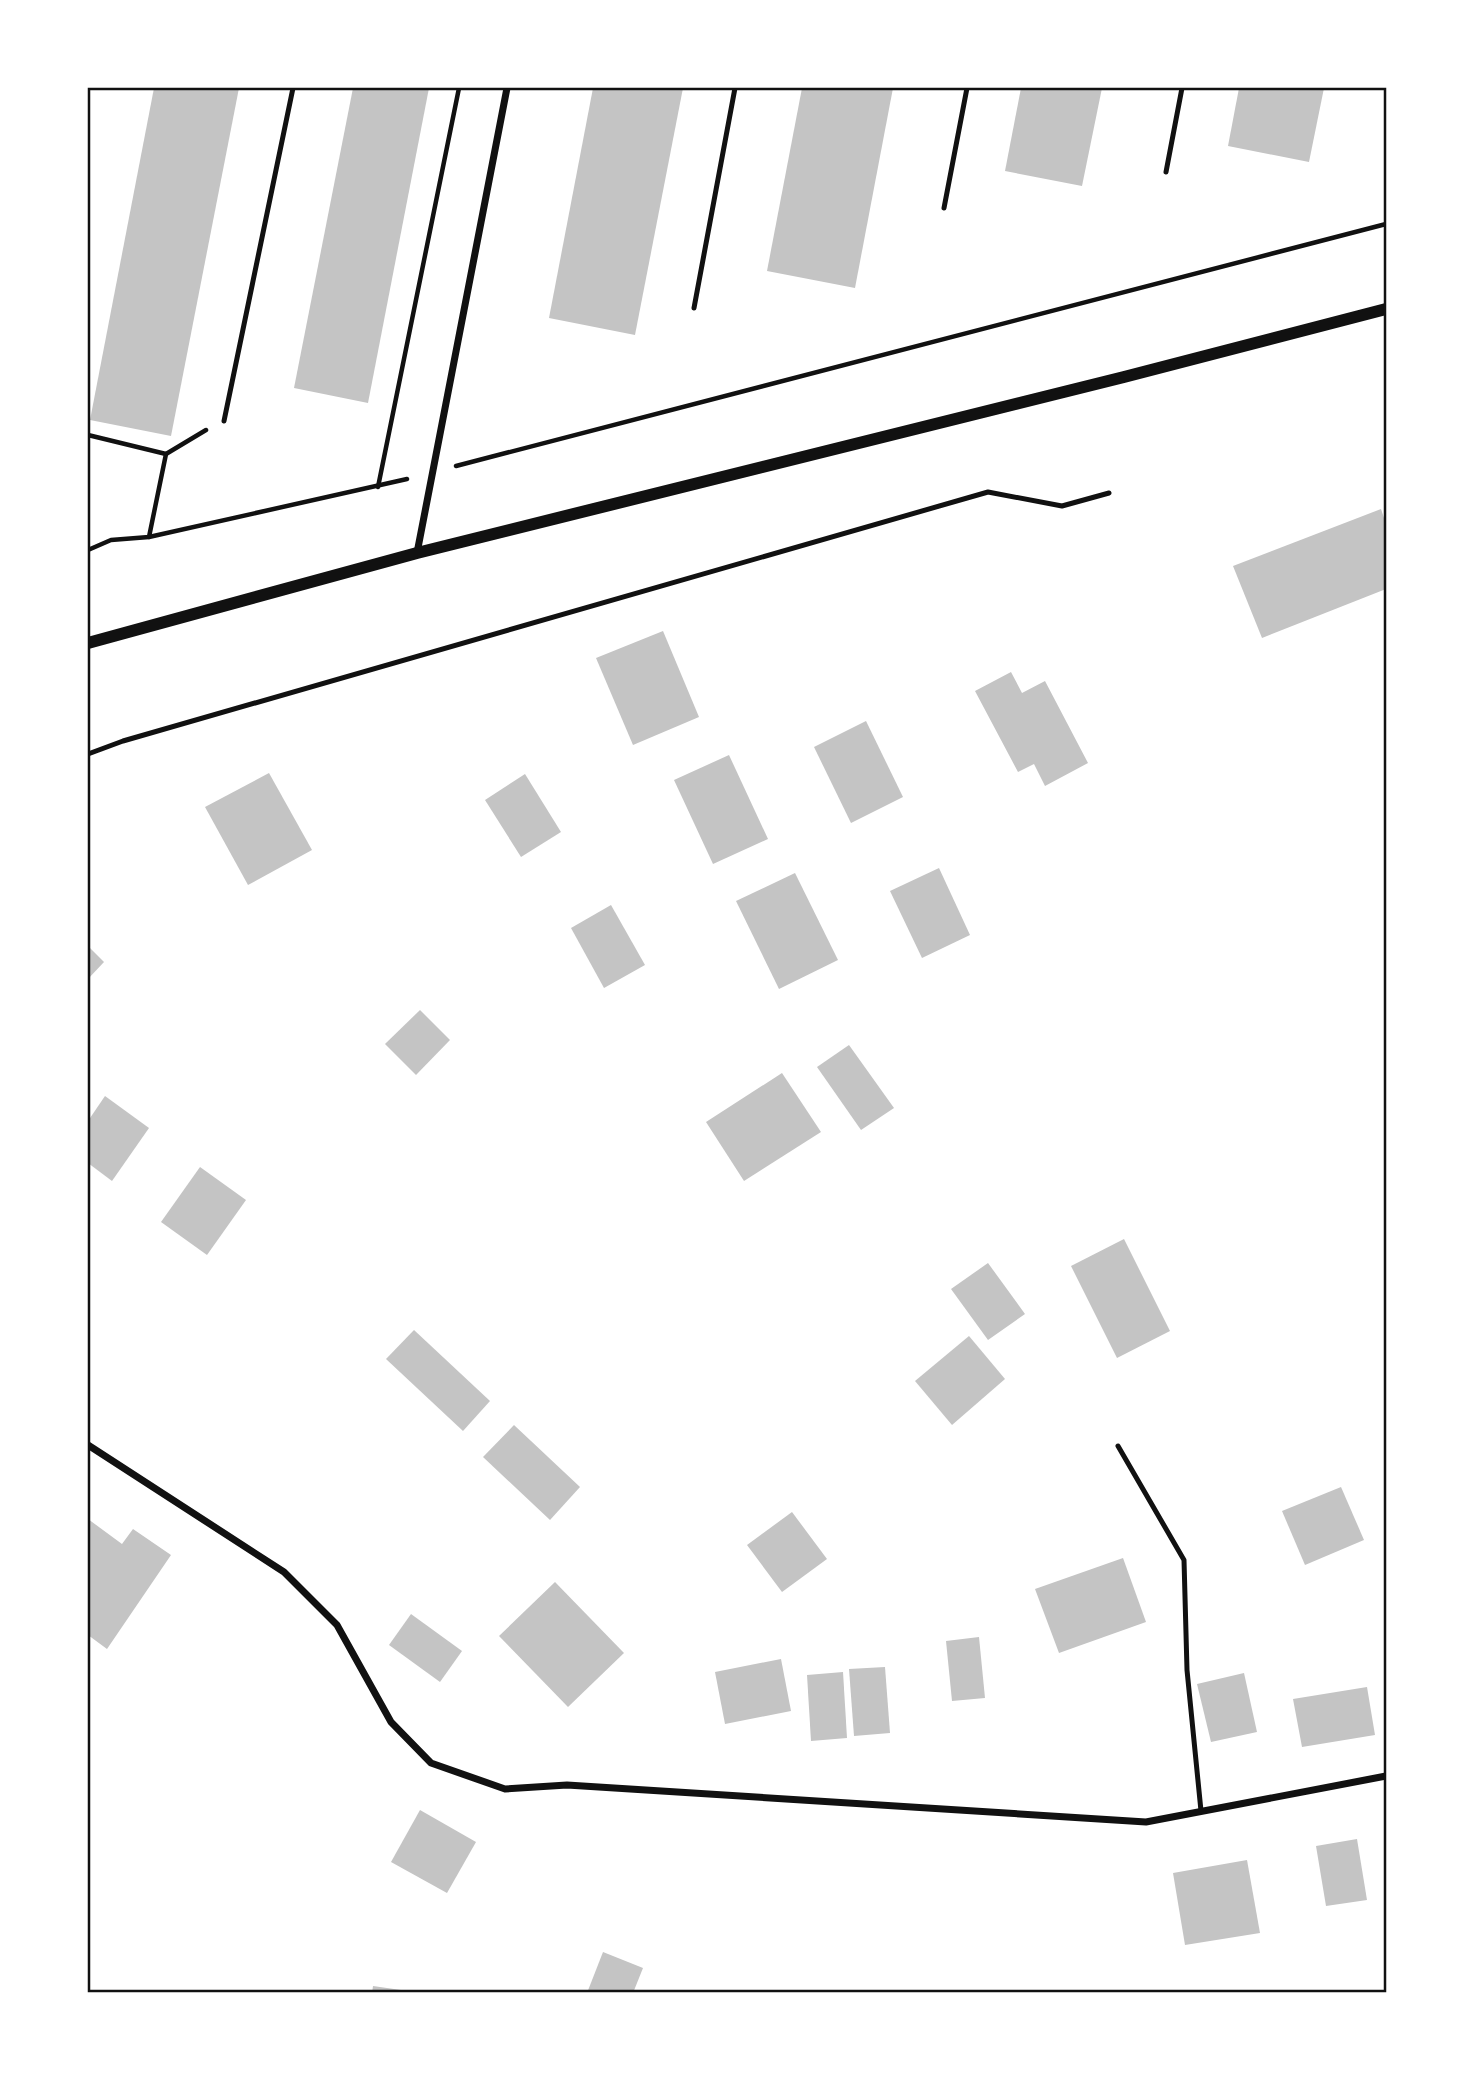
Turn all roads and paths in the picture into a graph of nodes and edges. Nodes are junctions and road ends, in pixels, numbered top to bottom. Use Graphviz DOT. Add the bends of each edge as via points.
graph roads {
  1 [pos="293,88"];
  2 [pos="459,88"];
  3 [pos="507,88"];
  4 [pos="735,88"];
  5 [pos="967,88"];
  6 [pos="1182,88"];
  7 [pos="1166,172"];
  8 [pos="944,208"];
  9 [pos="1387,224"];
  10 [pos="694,308"];
  11 [pos="1387,309"];
  12 [pos="223,421"];
  13 [pos="88,435"];
  14 [pos="166,454"];
  15 [pos="433,472"];
  16 [pos="378,486"];
  17 [pos="1109,493"];
  18 [pos="149,537"];
  19 [pos="88,550"];
  20 [pos="417,553"];
  21 [pos="88,643"];
  22 [pos="88,754"];
  23 [pos="88,1445"];
  24 [pos="1118,1446"];
  25 [pos="1387,1776"];
  26 [pos="1201,1811"];
  1 -- 12 [label="lane"];
  2 -- 16 [label="path"];
  3 -- 15 [label="street"];
  4 -- 10 [label="lane"];
  5 -- 8 [label="lane"];
  6 -- 7 [label="lane"];
  9 -- 15 [label="path"];
  11 -- 20 [label="street"];
  12 -- 14 [label="path"];
  13 -- 14 [label="path"];
  14 -- 18 [label="path"];
  15 -- 16 [label="path"];
  15 -- 20 [label="street"];
  16 -- 18 [label="path"];
  17 -- 22 [label="lane" via="1062,506 988,492"];
  18 -- 19 [label="path" via="111,540"];
  20 -- 21 [label="street"];
  23 -- 26 [label="street" via="284,1572 337,1625 391,1722 431,1763 505,1788 567,1785 1146,1822"];
  24 -- 26 [label="lane" via="1184,1560 1187,1670"];
  25 -- 26 [label="street"];
}
